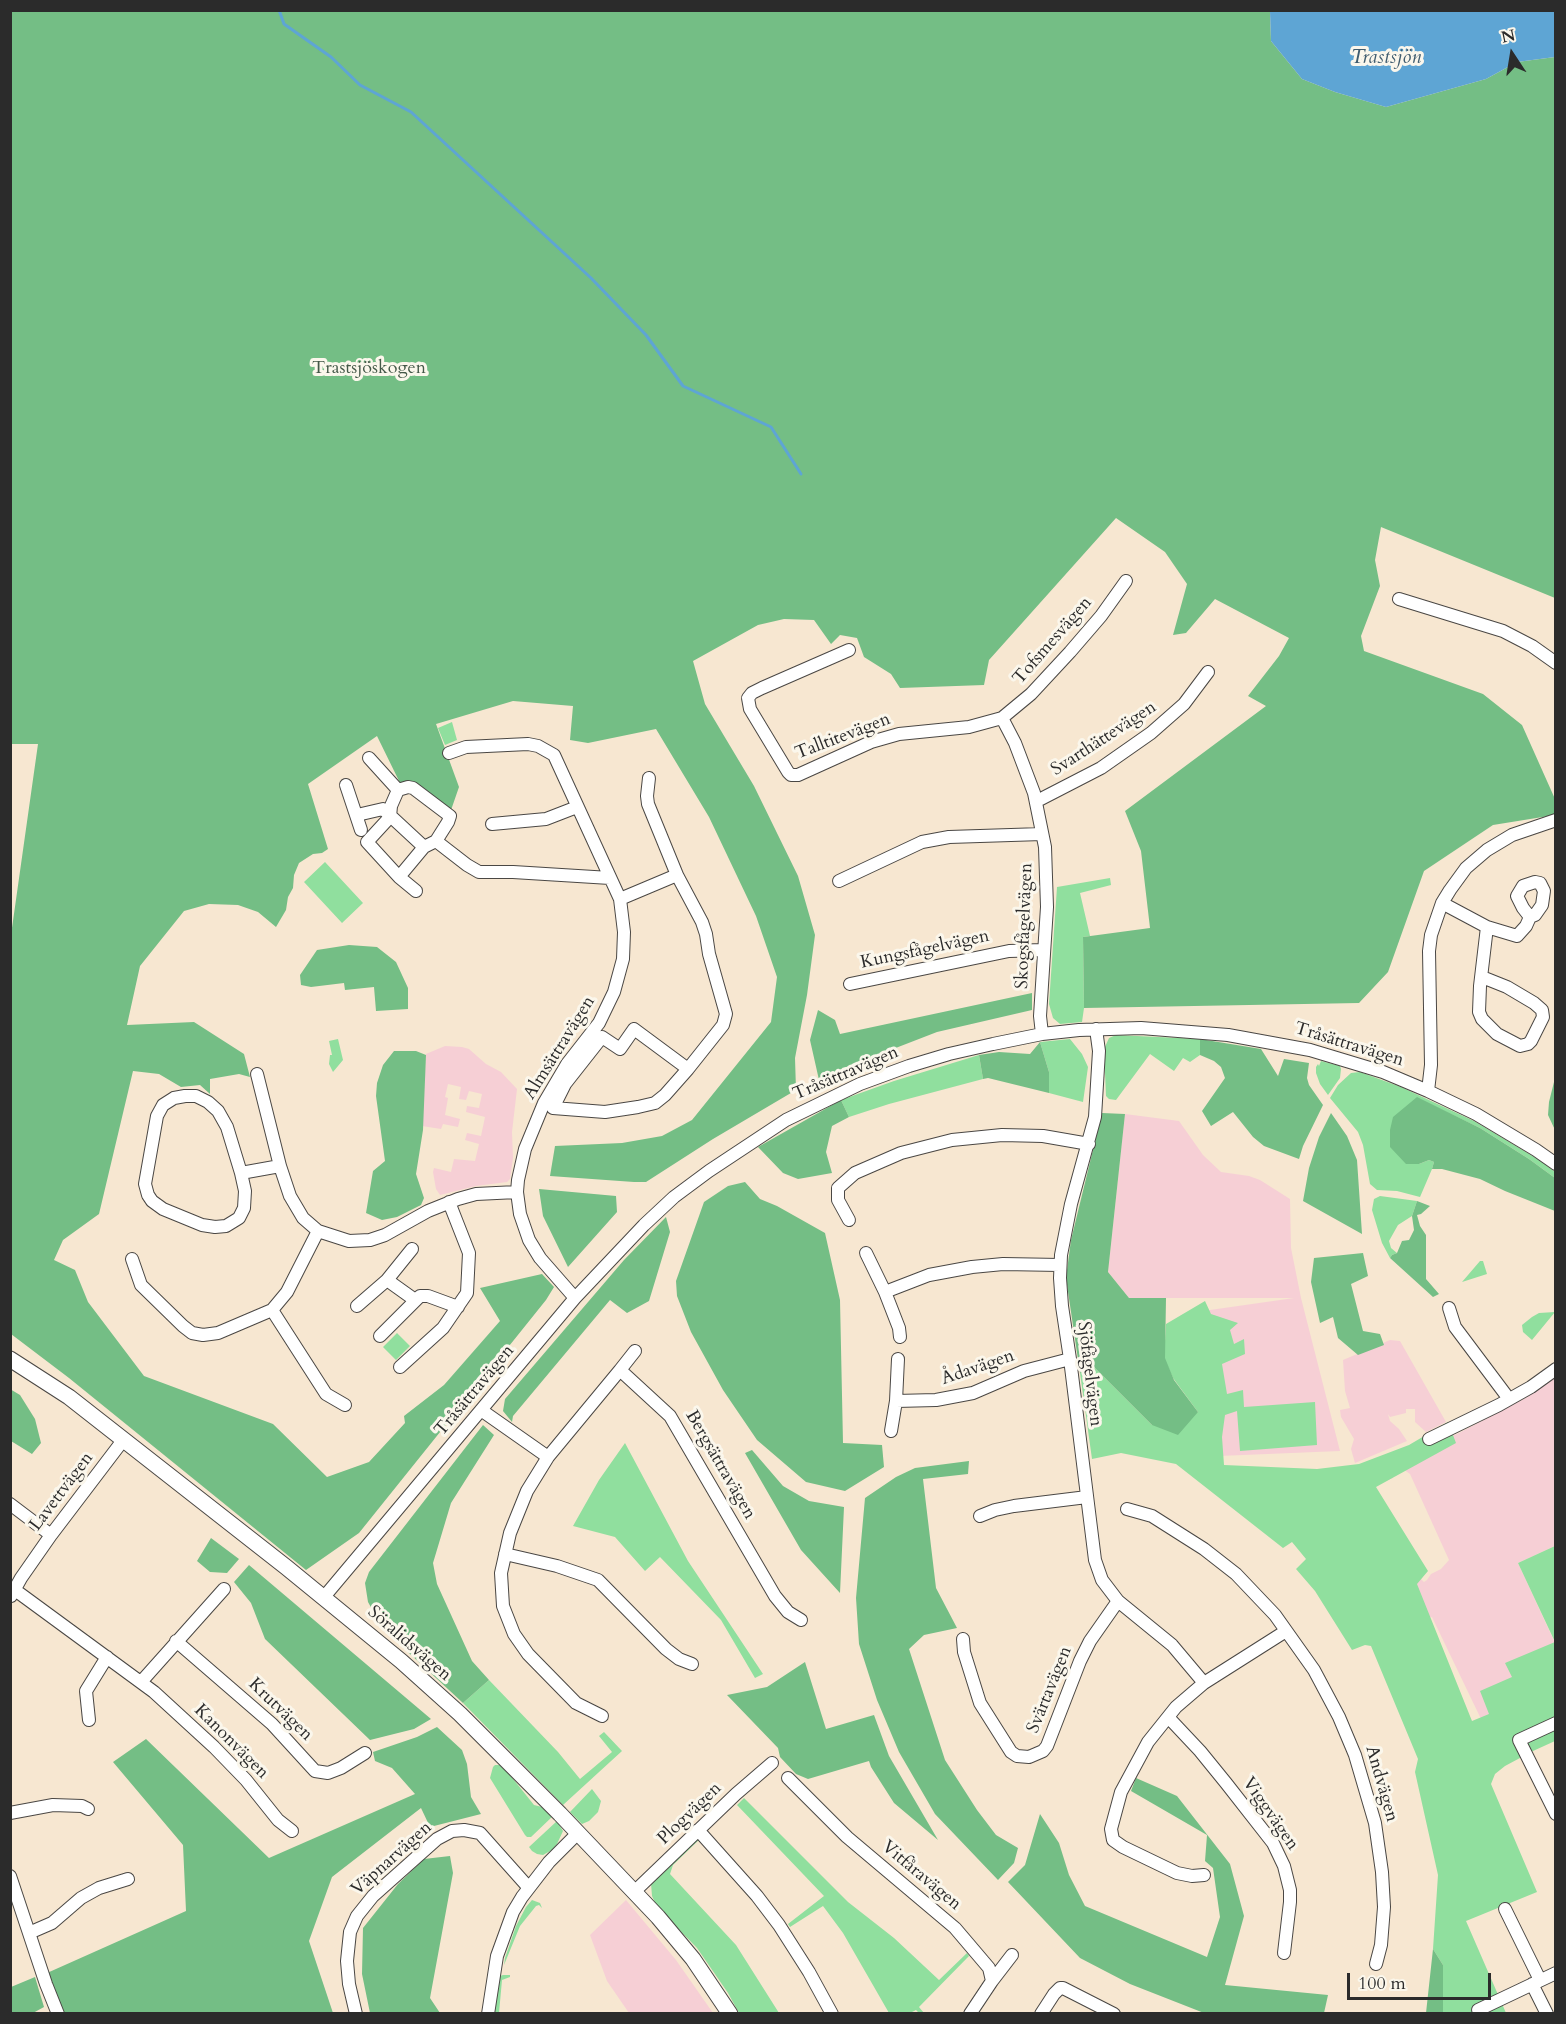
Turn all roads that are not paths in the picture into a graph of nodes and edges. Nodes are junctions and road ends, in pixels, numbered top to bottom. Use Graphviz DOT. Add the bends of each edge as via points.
graph roads {
  1 [pos="1126,581"];
  2 [pos="1399,599"];
  3 [pos="849,650"];
  4 [pos="1556,663"];
  5 [pos="1208,672"];
  6 [pos="1002,718"];
  7 [pos="448,753"];
  8 [pos="369,758"];
  9 [pos="649,778"];
  10 [pos="346,785"];
  11 [pos="398,790"];
  12 [pos="1037,801"];
  13 [pos="577,807"];
  14 [pos="357,815"];
  15 [pos="390,817"];
  16 [pos="1556,820"];
  17 [pos="492,824"];
  18 [pos="361,830"];
  19 [pos="1042,834"];
  20 [pos="430,844"];
  21 [pos="677,874"];
  22 [pos="399,877"];
  23 [pos="610,878"];
  24 [pos="839,881"];
  25 [pos="416,891"];
  26 [pos="620,899"];
  27 [pos="1442,903"];
  28 [pos="1530,916"];
  29 [pos="1487,927"];
  30 [pos="1043,950"];
  31 [pos="1482,977"];
  32 [pos="850,984"];
  33 [pos="1096,1029"];
  34 [pos="1042,1035"];
  35 [pos="688,1069"];
  36 [pos="257,1074"];
  37 [pos="1428,1090"];
  38 [pos="1089,1144"];
  39 [pos="1556,1164"];
  40 [pos="280,1166"];
  41 [pos="242,1173"];
  42 [pos="517,1192"];
  43 [pos="449,1202"];
  44 [pos="849,1220"];
  45 [pos="318,1231"];
  46 [pos="412,1249"];
  47 [pos="866,1253"];
  48 [pos="132,1259"];
  49 [pos="1060,1264"];
  50 [pos="387,1280"];
  51 [pos="885,1292"];
  52 [pos="575,1298"];
  53 [pos="415,1300"];
  54 [pos="357,1306"];
  55 [pos="458,1307"];
  56 [pos="1449,1308"];
  57 [pos="272,1310"];
  58 [pos="380,1336"];
  59 [pos="900,1337"];
  60 [pos="635,1351"];
  61 [pos="10,1359"];
  62 [pos="898,1359"];
  63 [pos="1070,1359"];
  64 [pos="400,1366"];
  65 [pos="1556,1368"];
  66 [pos="620,1370"];
  67 [pos="1509,1400"];
  68 [pos="896,1401"];
  69 [pos="345,1405"];
  70 [pos="481,1410"];
  71 [pos="891,1431"];
  72 [pos="1429,1439"];
  73 [pos="124,1440"];
  74 [pos="548,1457"];
  75 [pos="1087,1497"];
  76 [pos="10,1504"];
  77 [pos="1127,1509"];
  78 [pos="980,1516"];
  79 [pos="51,1535"];
  80 [pos="505,1554"];
  81 [pos="224,1589"];
  82 [pos="13,1594"];
  83 [pos="324,1597"];
  84 [pos="1118,1602"];
  85 [pos="801,1620"];
  86 [pos="1286,1630"];
  87 [pos="963,1639"];
  88 [pos="176,1641"];
  89 [pos="107,1657"];
  90 [pos="692,1664"];
  91 [pos="141,1682"];
  92 [pos="1204,1683"];
  93 [pos="602,1716"];
  94 [pos="1168,1717"];
  95 [pos="89,1720"];
  96 [pos="1556,1723"];
  97 [pos="364,1753"];
  98 [pos="772,1763"];
  99 [pos="788,1778"];
  100 [pos="88,1809"];
  101 [pos="10,1813"];
  102 [pos="1556,1814"];
  103 [pos="698,1830"];
  104 [pos="292,1831"];
  105 [pos="578,1833"];
  106 [pos="1204,1875"];
  107 [pos="10,1876"];
  108 [pos="128,1879"];
  109 [pos="529,1888"];
  110 [pos="634,1892"];
  111 [pos="1505,1909"];
  112 [pos="29,1933"];
  113 [pos="1284,1953"];
  114 [pos="1012,1955"];
  115 [pos="1376,1964"];
  116 [pos="1556,1973"];
  117 [pos="992,1981"];
  118 [pos="1536,1982"];
  119 [pos="1478,2010"];
  120 [pos="58,2013"];
  121 [pos="356,2013"];
  122 [pos="488,2013"];
  123 [pos="730,2013"];
  124 [pos="832,2013"];
  125 [pos="970,2013"];
  126 [pos="1041,2013"];
  127 [pos="1114,2013"];
  128 [pos="1546,2013"];
  1 -- 6 [label="street, Tofsmesvägen" via="1070,652"];
  2 -- 4 [label="street" via="1503,632"];
  3 -- 6 [label="street, Talltitevägen" via="749,695 750,709 791,775 899,734 969,727"];
  5 -- 12 [label="street, Svarthättevägen" via="1184,704 1151,733 1101,768"];
  6 -- 12 [label="street, Skogsfågelvägen"];
  7 -- 13 [label="street, Almsättravägen" via="466,747 538,746 554,755"];
  8 -- 11 [label="street"];
  9 -- 21 [label="street" via="648,804"];
  10 -- 14 [label="street"];
  11 -- 15 [label="street"];
  11 -- 20 [label="street" via="413,788 450,816"];
  12 -- 19 [label="street, Skogsfågelvägen"];
  13 -- 17 [label="street" via="546,819"];
  13 -- 23 [label="street, Almsättravägen"];
  14 -- 15 [label="street" via="383,809"];
  14 -- 18 [label="street"];
  15 -- 20 [label="street"];
  15 -- 22 [label="street" via="367,842"];
  16 -- 27 [label="street" via="1487,850 1466,868"];
  19 -- 24 [label="street" via="950,837 922,842"];
  19 -- 30 [label="street, Skogsfågelvägen" via="1047,884"];
  20 -- 22 [label="street"];
  20 -- 23 [label="street" via="478,872"];
  21 -- 26 [label="street"];
  21 -- 35 [label="street" via="702,922 726,1014 723,1026"];
  22 -- 25 [label="street"];
  23 -- 26 [label="street, Almsättravägen"];
  26 -- 42 [label="street, Almsättravägen" via="623,959 614,992 599,1023 567,1064 544,1103 525,1149"];
  27 -- 29 [label="street"];
  27 -- 37 [label="street" via="1429,951"];
  28 -- 29 [label="street" via="1517,936"];
  29 -- 31 [label="street"];
  30 -- 32 [label="street, Kungsfågelvägen" via="1009,951"];
  30 -- 34 [label="street, Skogsfågelvägen"];
  31 -- 31 [label="street" via="1482,1019 1497,1034 1520,1046 1528,1044 1543,1017 1542,1010 1507,987"];
  33 -- 34 [label="street, Tråsättravägen"];
  33 -- 37 [label="street, Tråsättravägen" via="1186,1030 1280,1043 1354,1062"];
  33 -- 38 [label="street, Sjöfågelvägen" via="1099,1051 1095,1117"];
  34 -- 52 [label="street, Tråsättravägen" via="909,1066 860,1084 786,1120 674,1197"];
  35 -- 35 [label="street" via="655,1103 605,1112 553,1108 565,1084 602,1037 620,1049 634,1029"];
  36 -- 40 [label="street"];
  37 -- 39 [label="street, Tråsättravägen" via="1494,1124"];
  38 -- 44 [label="street" via="1002,1135 952,1140 901,1153 855,1173 838,1188 838,1200"];
  38 -- 49 [label="street, Sjöfågelvägen" via="1071,1204"];
  40 -- 41 [label="street"];
  40 -- 45 [label="street" via="293,1204"];
  41 -- 41 [label="street" via="227,1127 208,1102 185,1096 164,1106 157,1116 145,1184 152,1202 202,1226 226,1226 244,1208"];
  42 -- 43 [label="street" via="476,1194"];
  42 -- 52 [label="street, Almsättravägen" via="532,1245"];
  43 -- 45 [label="street" via="370,1240 349,1241"];
  43 -- 55 [label="street" via="469,1253 467,1293"];
  45 -- 57 [label="street" via="287,1292"];
  46 -- 50 [label="street"];
  47 -- 51 [label="street"];
  48 -- 57 [label="street" via="141,1285 192,1333 218,1333"];
  49 -- 51 [label="street" via="972,1267 929,1275"];
  49 -- 63 [label="street, Sjöfågelvägen"];
  50 -- 53 [label="street"];
  50 -- 54 [label="street"];
  51 -- 59 [label="street"];
  52 -- 70 [label="street, Tråsättravägen"];
  53 -- 55 [label="street" via="428,1296"];
  53 -- 58 [label="street"];
  55 -- 64 [label="street" via="443,1328"];
  56 -- 67 [label="street" via="1455,1327"];
  57 -- 69 [label="street" via="326,1394"];
  60 -- 66 [label="street"];
  61 -- 73 [label="street, Söralidsvägen" via="69,1397"];
  62 -- 68 [label="street"];
  63 -- 68 [label="street, Ådavägen" via="1024,1371 973,1393 936,1400"];
  63 -- 75 [label="street, Sjöfågelvägen"];
  65 -- 67 [label="street"];
  66 -- 74 [label="street"];
  66 -- 85 [label="street, Bergsättravägen" via="670,1416 775,1596"];
  67 -- 72 [label="street"];
  68 -- 71 [label="street"];
  70 -- 74 [label="street"];
  70 -- 83 [label="street, Tråsättravägen"];
  73 -- 79 [label="street, Lavettvägen"];
  73 -- 83 [label="street, Söralidsvägen"];
  74 -- 80 [label="street" via="519,1508"];
  75 -- 78 [label="street" via="1014,1506"];
  75 -- 84 [label="street, Sjöfågelvägen" via="1097,1568"];
  76 -- 79 [label="street"];
  77 -- 86 [label="street, Andvägen" via="1152,1516 1225,1564"];
  79 -- 82 [label="street, Lavettvägen"];
  80 -- 90 [label="street" via="598,1580 666,1649"];
  80 -- 93 [label="street" via="501,1594 514,1634 576,1704"];
  81 -- 88 [label="street"];
  82 -- 89 [label="street, Kanonvägen"];
  83 -- 105 [label="street, Söralidsvägen" via="460,1714"];
  84 -- 87 [label="street, Svärtavägen" via="1080,1661 1047,1746 1029,1757 1011,1752 980,1703"];
  84 -- 92 [label="street, Sjöfågelvägen" via="1172,1645"];
  86 -- 92 [label="street"];
  86 -- 115 [label="street, Andvägen" via="1314,1670 1339,1717 1367,1792 1384,1891"];
  88 -- 91 [label="street"];
  88 -- 97 [label="street, Krutvägen" via="272,1724 315,1771 328,1773"];
  89 -- 91 [label="street, Kanonvägen"];
  89 -- 95 [label="street" via="86,1691"];
  91 -- 104 [label="street, Kanonvägen" via="214,1747"];
  92 -- 94 [label="street"];
  94 -- 106 [label="street" via="1148,1742 1124,1787 1111,1837 1177,1874"];
  94 -- 113 [label="street, Viggvägen" via="1226,1783 1284,1866 1290,1896"];
  96 -- 102 [label="street" via="1520,1740"];
  98 -- 103 [label="street, Plogvägen"];
  99 -- 117 [label="street, Vitfåravägen" via="847,1837 955,1928 989,1968"];
  100 -- 101 [label="street" via="53,1804"];
  103 -- 110 [label="street, Plogvägen"];
  103 -- 124 [label="street" via="779,1925"];
  105 -- 109 [label="street"];
  105 -- 110 [label="street, Söralidsvägen"];
  107 -- 112 [label="street"];
  108 -- 112 [label="street" via="99,1888 52,1923"];
  109 -- 121 [label="street, Väpnarvägen" via="480,1833 464,1830 438,1839 373,1896 357,1916 350,1932 347,1961"];
  109 -- 122 [label="street" via="513,1912 502,1940"];
  110 -- 123 [label="street, Söralidsvägen" via="677,1939"];
  111 -- 118 [label="street"];
  112 -- 120 [label="street"];
  114 -- 117 [label="street"];
  116 -- 118 [label="street"];
  117 -- 125 [label="street"];
  118 -- 119 [label="street"];
  118 -- 128 [label="street"];
  126 -- 127 [label="street" via="1060,1988"];
}
